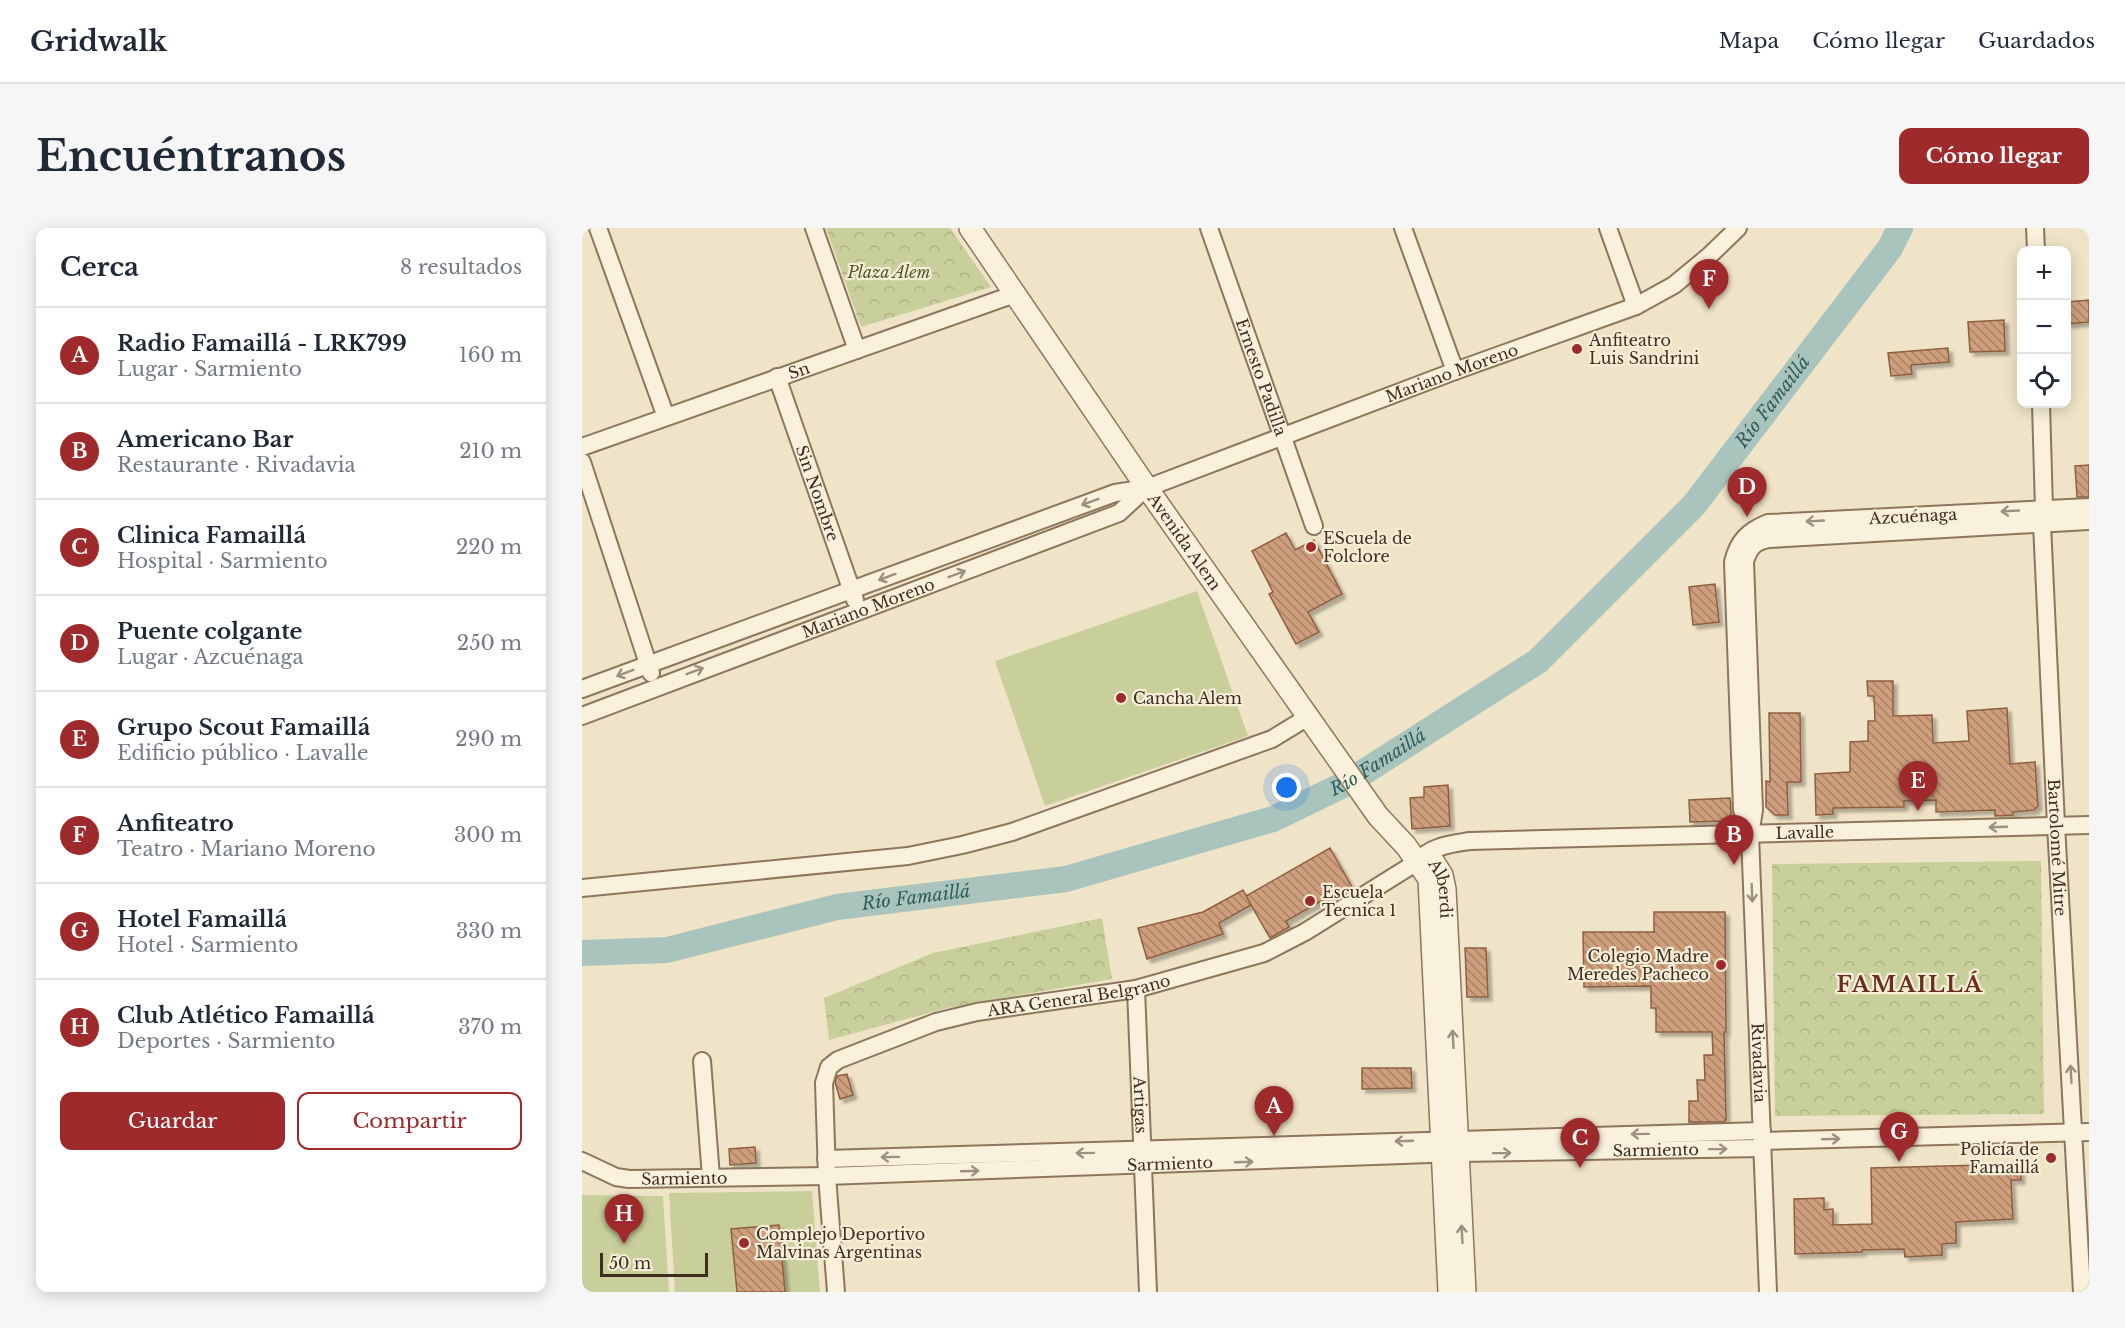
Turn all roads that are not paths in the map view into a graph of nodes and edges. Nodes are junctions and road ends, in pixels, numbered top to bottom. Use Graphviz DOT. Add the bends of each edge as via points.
graph roads {
  1 [pos="598,228"];
  2 [pos="814,228"];
  3 [pos="970,228"];
  4 [pos="1209,228"];
  5 [pos="1403,228"];
  6 [pos="1608,228"];
  7 [pos="1738,228"];
  8 [pos="2035,228"];
  9 [pos="2036,246"];
  10 [pos="1015,294"];
  11 [pos="1636,306"];
  12 [pos="857,350"];
  13 [pos="1455,371"];
  14 [pos="777,377"];
  15 [pos="2041,408"];
  16 [pos="666,417"];
  17 [pos="1283,436"];
  18 [pos="582,447"];
  19 [pos="582,462"];
  20 [pos="1147,488"];
  21 [pos="2089,507"];
  22 [pos="2043,516"];
  23 [pos="2089,521"];
  24 [pos="1314,526"];
  25 [pos="1747,543"];
  26 [pos="851,590"];
  27 [pos="858,610"];
  28 [pos="648,664"];
  29 [pos="656,686"];
  30 [pos="582,689"];
  31 [pos="582,716"];
  32 [pos="1311,722"];
  33 [pos="2056,825"];
  34 [pos="2089,825"];
  35 [pos="1750,835"];
  36 [pos="1416,854"];
  37 [pos="582,888"];
  38 [pos="1136,989"];
  39 [pos="702,1061"];
  40 [pos="2082,1132"];
  41 [pos="1765,1140"];
  42 [pos="1450,1146"];
  43 [pos="1144,1159"];
  44 [pos="582,1161"];
  45 [pos="827,1167"];
  46 [pos="711,1177"];
  47 [pos="836,1292"];
  48 [pos="1148,1292"];
  49 [pos="1449,1292"];
  50 [pos="1465,1292"];
  51 [pos="1768,1292"];
  52 [pos="1779,1292"];
  53 [pos="2082,1292"];
  1 -- 16 [label="street"];
  2 -- 12 [label="street"];
  3 -- 10 [label="street, Avenida Alem"];
  4 -- 17 [label="street, Ernesto Padilla"];
  5 -- 13 [label="street"];
  6 -- 11 [label="street"];
  7 -- 11 [label="street, Mariano Moreno" via="1674,285"];
  8 -- 9 [label="street"];
  10 -- 12 [label="street, Sn"];
  10 -- 20 [label="street, Avenida Alem"];
  11 -- 13 [label="street, Mariano Moreno"];
  12 -- 14 [label="street, Sn"];
  13 -- 17 [label="street, Mariano Moreno"];
  14 -- 16 [label="street, Sn"];
  14 -- 26 [label="street, Sin Nombre"];
  15 -- 22 [label="street, Bartolomé Mitre"];
  16 -- 18 [label="street, Sn"];
  17 -- 20 [label="street, Mariano Moreno"];
  17 -- 24 [label="street, Ernesto Padilla"];
  19 -- 28 [label="street"];
  20 -- 26 [label="street, Mariano Moreno, one-way" via="1115,493"];
  27 -- 20 [label="street, Mariano Moreno, one-way" via="1119,513"];
  20 -- 32 [label="street, Avenida Alem"];
  21 -- 22 [label="street, Azcuénaga"];
  22 -- 23 [label="street, Azcuénaga"];
  22 -- 25 [label="street, Azcuénaga"];
  22 -- 33 [label="street, Bartolomé Mitre"];
  25 -- 35 [label="street, Rivadavia" via="1754,810"];
  26 -- 27 [label="street, Sin Nombre"];
  26 -- 28 [label="street, Mariano Moreno"];
  29 -- 27 [label="street, Mariano Moreno, one-way"];
  28 -- 29 [label="street"];
  28 -- 30 [label="street, Mariano Moreno, one-way"];
  29 -- 31 [label="street, Mariano Moreno"];
  32 -- 36 [label="street, Avenida Alem" via="1378,816"];
  32 -- 37 [label="street" via="1012,832 962,845 908,856"];
  33 -- 34 [label="street, Lavalle"];
  33 -- 35 [label="street, Lavalle, one-way"];
  40 -- 33 [label="street, Bartolomé Mitre, one-way"];
  35 -- 36 [label="street, Lavalle" via="1470,841"];
  35 -- 41 [label="street, Rivadavia, one-way"];
  36 -- 38 [label="street, ARA General Belgrano" via="1305,932 1264,953"];
  36 -- 42 [label="street, Alberdi" via="1429,879 1431,895"];
  38 -- 43 [label="street, Artigas"];
  38 -- 45 [label="street, ARA General Belgrano" via="977,1012 917,1029 838,1060 829,1067 824,1083"];
  39 -- 46 [label="street"];
  41 -- 40 [label="street, Sarmiento, one-way"];
  40 -- 53 [label="street, Bartolomé Mitre"];
  41 -- 42 [label="street, Sarmiento"];
  41 -- 51 [label="street, Rivadavia"];
  41 -- 52 [label="street, Rivadavia"];
  42 -- 43 [label="street, Sarmiento"];
  42 -- 49 [label="street, Alberdi"];
  50 -- 42 [label="street, Alberdi, one-way"];
  43 -- 45 [label="street, Sarmiento"];
  43 -- 48 [label="street, Artigas"];
  44 -- 46 [label="street, Sarmiento" via="629,1179"];
  45 -- 46 [label="street, Sarmiento"];
  45 -- 47 [label="street, ARA General Belgrano"];
}
